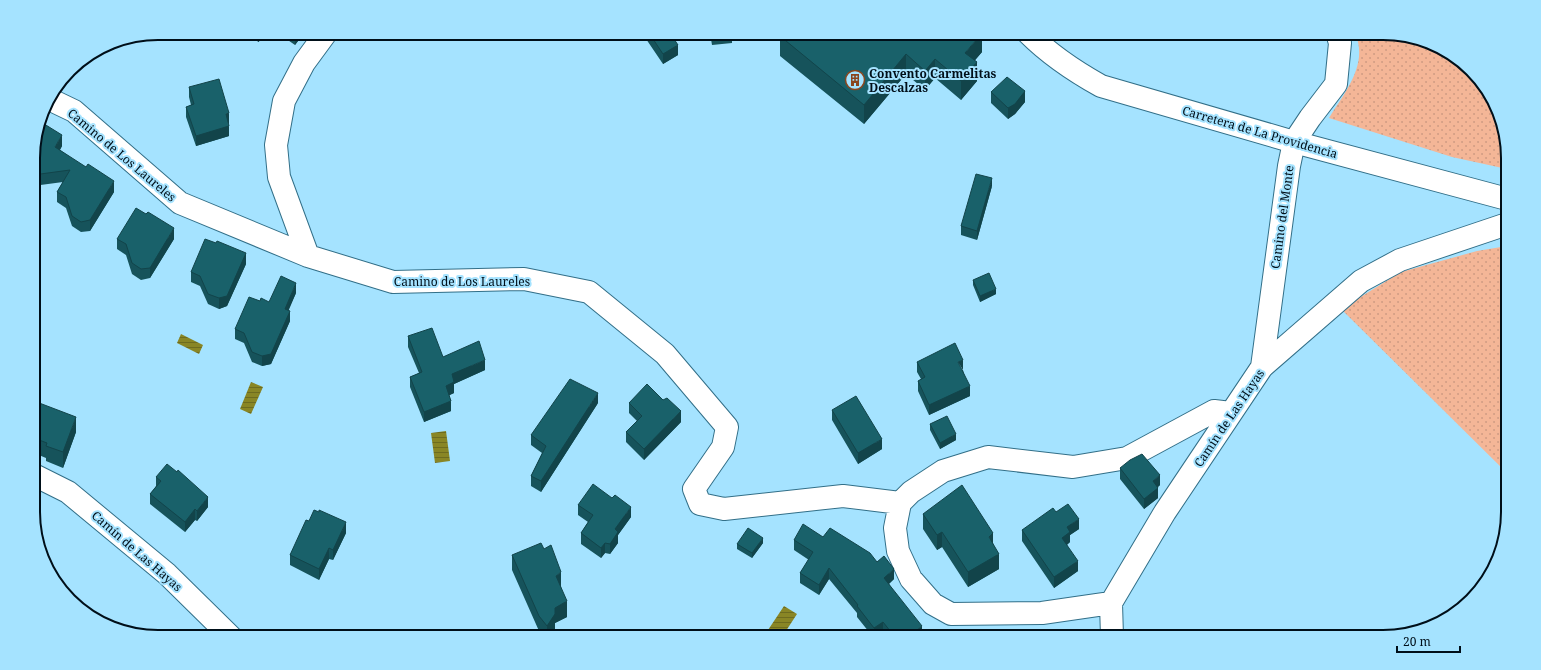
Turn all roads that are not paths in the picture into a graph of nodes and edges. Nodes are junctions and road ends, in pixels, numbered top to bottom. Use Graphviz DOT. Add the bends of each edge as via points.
graph roads {
  1 [pos="321,40"];
  2 [pos="1035,40"];
  3 [pos="1339,40"];
  4 [pos="54,102"];
  5 [pos="1294,142"];
  6 [pos="1501,197"];
  7 [pos="1501,226"];
  8 [pos="308,256"];
  9 [pos="1262,367"];
  10 [pos="1230,413"];
  11 [pos="40,478"];
  12 [pos="900,503"];
  13 [pos="1111,602"];
  14 [pos="224,630"];
  15 [pos="1112,630"];
  1 -- 8 [label="street" via="304,63 284,101 276,145 279,177"];
  2 -- 5 [label="street, Carretera de La Providencia" via="1045,51 1101,86"];
  3 -- 5 [label="street, Camino del Monte" via="1336,84"];
  4 -- 8 [label="street, Camino de Los Laureles" via="74,111 180,203"];
  5 -- 6 [label="street, Carretera de La Providencia"];
  5 -- 9 [label="street, Camino del Monte"];
  7 -- 9 [label="street, Camín de Las Hayas" via="1400,260 1361,281"];
  8 -- 12 [label="street, Camino de Los Laureles" via="393,282 524,279 589,292 665,354 727,427 723,447 694,489 700,504 724,509 843,496"];
  9 -- 10 [label="street, Camín de Las Hayas"];
  10 -- 12 [label="street" via="1214,411 1128,458 1073,467 988,457 943,471 911,492"];
  10 -- 13 [label="street, Camín de Las Hayas" via="1165,512"];
  11 -- 14 [label="street, Camín de Las Hayas" via="68,492 167,574"];
  12 -- 13 [label="street" via="895,528 898,551 911,579 933,604 951,614 1042,613"];
  13 -- 15 [label="street"];
}
